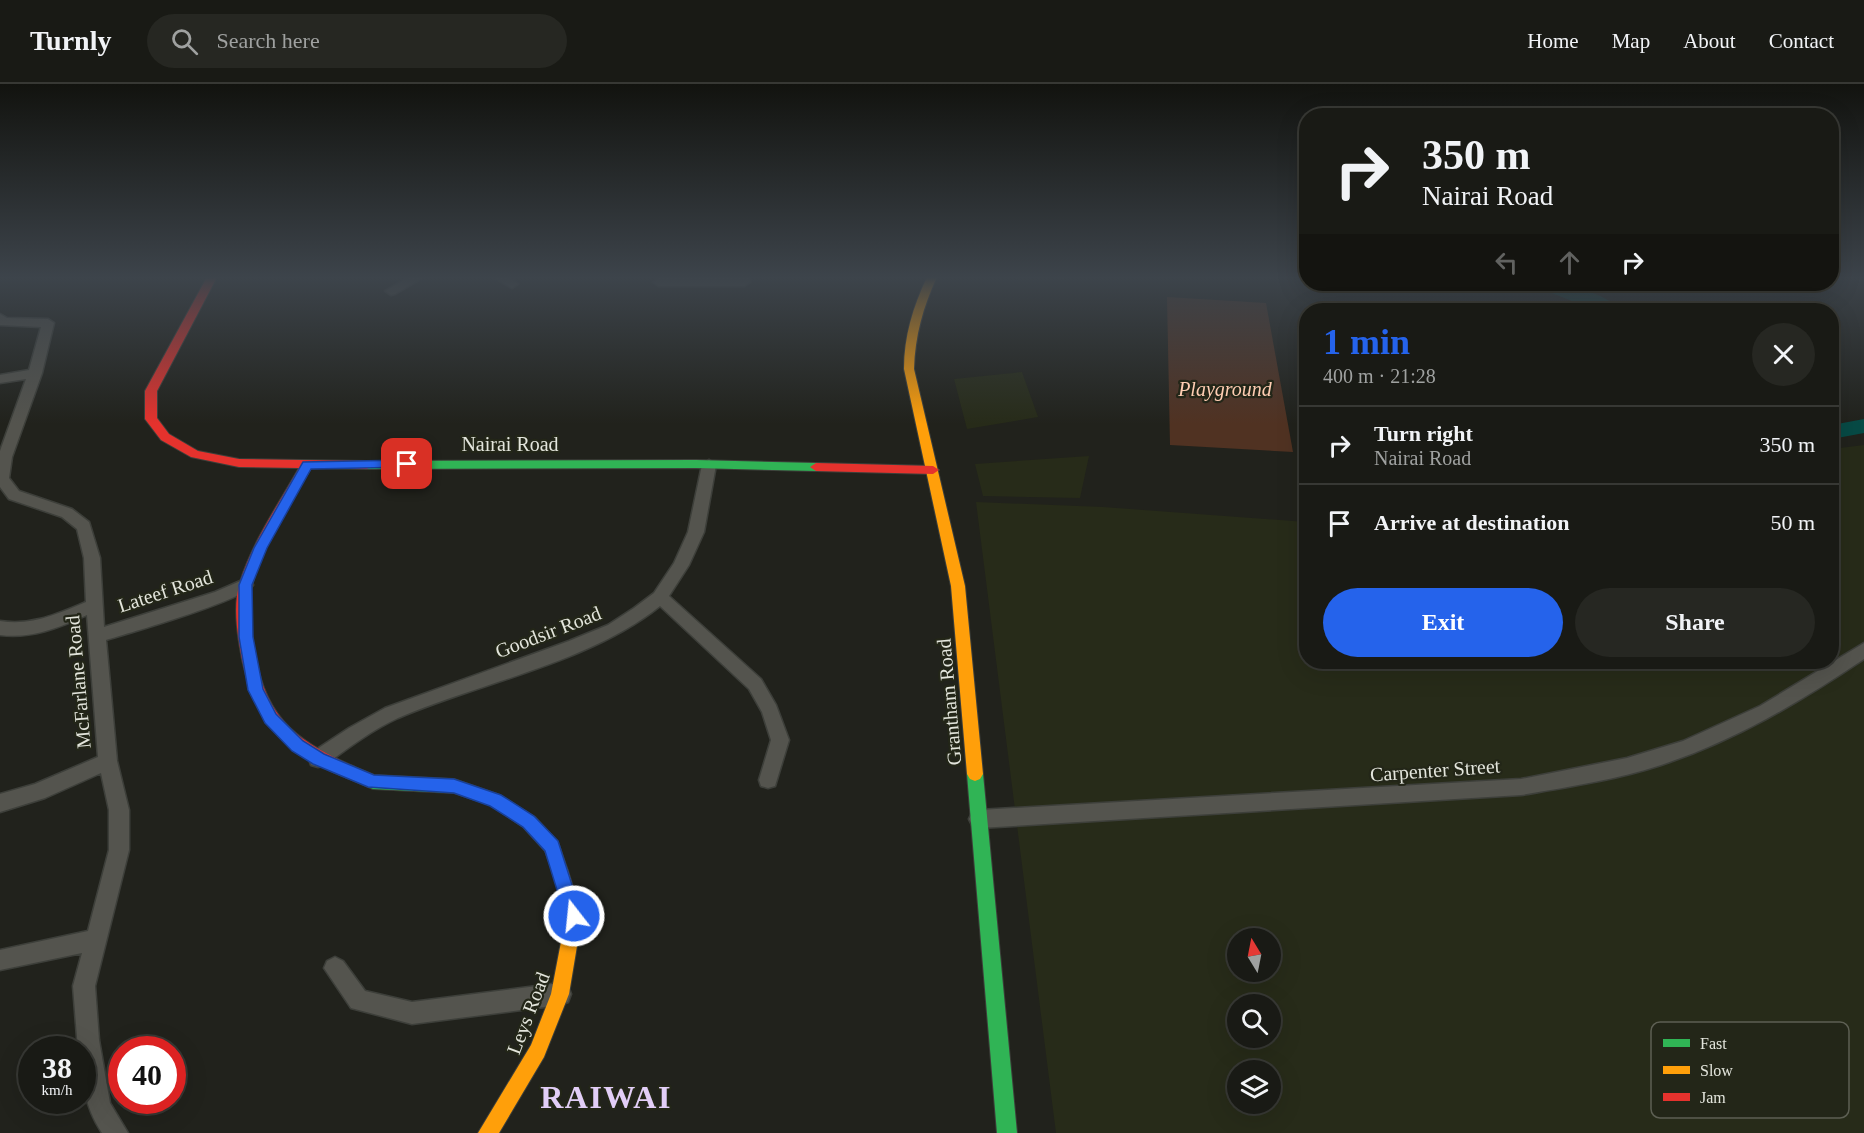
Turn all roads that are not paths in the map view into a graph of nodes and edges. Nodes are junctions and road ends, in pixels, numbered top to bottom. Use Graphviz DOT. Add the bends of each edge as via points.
graph roads {
  1 [pos="47,326"];
  2 [pos="185,326"];
  3 [pos="911,326"];
  4 [pos="35,373"];
  5 [pos="0,379"];
  6 [pos="307,465"];
  7 [pos="709,465"];
  8 [pos="933,470"];
  9 [pos="245,585"];
  10 [pos="660,597"];
  11 [pos="94,605"];
  12 [pos="0,628"];
  13 [pos="98,636"];
  14 [pos="1864,650"];
  15 [pos="1839,667"];
  16 [pos="1836,669"];
  17 [pos="318,759"];
  18 [pos="108,760"];
  19 [pos="768,780"];
  20 [pos="0,802"];
  21 [pos="979,819"];
  22 [pos="96,940"];
  23 [pos="0,960"];
  24 [pos="335,968"];
  25 [pos="560,994"];
  26 [pos="116,1133"];
  27 [pos="488,1133"];
  28 [pos="1007,1133"];
  1 -- 4 [label="street, McFarlane Road"];
  2 -- 6 [label="street, Nairai Road" via="151,392 152,419 165,436 195,454 239,463"];
  3 -- 8 [label="street, Grantham Road" via="909,369"];
  4 -- 5 [label="street"];
  4 -- 11 [label="street, McFarlane Road" via="4,457 2,479 14,495 67,513 84,526 92,558"];
  6 -- 7 [label="street, Nairai Road"];
  6 -- 9 [label="street, Leys Road" via="260,548"];
  7 -- 8 [label="street, Nairai Road"];
  7 -- 10 [label="street, Goodsir Road" via="696,532"];
  8 -- 21 [label="street, Grantham Road" via="958,585"];
  9 -- 13 [label="street, Lateef Road"];
  9 -- 17 [label="street, Leys Road" via="247,655 256,690 270,718 297,746"];
  10 -- 17 [label="street, Goodsir Road" via="614,630 391,713"];
  10 -- 19 [label="street" via="755,684 770,710 780,740"];
  11 -- 12 [label="street" via="36,628"];
  11 -- 13 [label="street, McFarlane Road"];
  13 -- 18 [label="street, McFarlane Road"];
  14 -- 15 [label="street, Carpenter Street"];
  16 -- 21 [label="street, Carpenter Street" via="1794,697 1721,735 1661,757 1521,787"];
  17 -- 25 [label="street, Leys Road" via="373,782 454,786 495,800 529,822 552,847 574,916"];
  18 -- 20 [label="street" via="38,792"];
  18 -- 22 [label="street, McFarlane Road" via="119,810 119,850"];
  21 -- 28 [label="street, Grantham Road"];
  22 -- 23 [label="street"];
  22 -- 26 [label="street, McFarlane Road" via="84,986 88,1040 99,1107"];
  24 -- 25 [label="street" via="359,1000 412,1013"];
  25 -- 27 [label="street, Leys Road" via="538,1051"];
}
